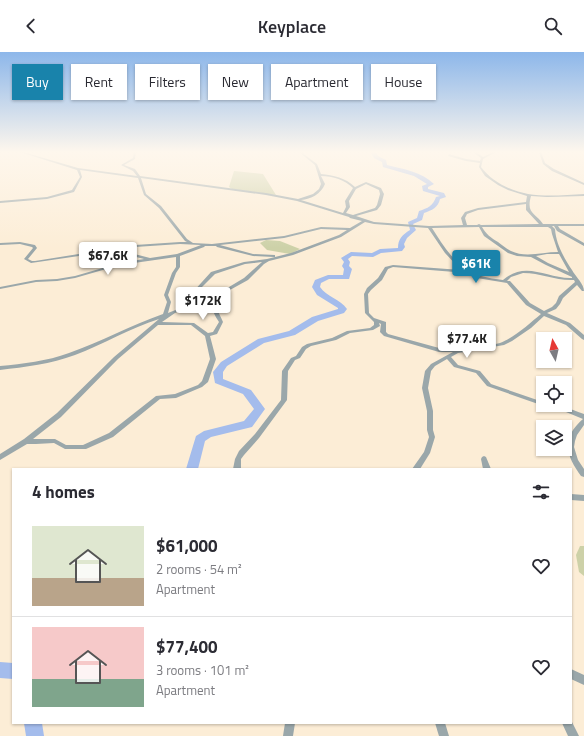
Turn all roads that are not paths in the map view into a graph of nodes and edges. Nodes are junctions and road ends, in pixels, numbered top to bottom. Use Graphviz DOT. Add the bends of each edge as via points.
graph roads {
  1 [pos="77,184"];
  2 [pos="141,184"];
  3 [pos="190,184"];
  4 [pos="323,184"];
  5 [pos="351,184"];
  6 [pos="499,184"];
  7 [pos="355,188"];
  8 [pos="272,195"];
  9 [pos="527,195"];
  10 [pos="584,195"];
  11 [pos="268,197"];
  12 [pos="307,199"];
  13 [pos="298,200"];
  14 [pos="0,202"];
  15 [pos="527,203"];
  16 [pos="313,204"];
  17 [pos="344,214"];
  18 [pos="351,217"];
  19 [pos="364,221"];
  20 [pos="479,225"];
  21 [pos="584,225"];
  22 [pos="465,226"];
  23 [pos="542,226"];
  24 [pos="549,226"];
  25 [pos="556,226"];
  26 [pos="429,227"];
  27 [pos="354,228"];
  28 [pos="192,243"];
  29 [pos="0,244"];
  30 [pos="212,245"];
  31 [pos="584,245"];
  32 [pos="109,250"];
  33 [pos="561,254"];
  34 [pos="178,255"];
  35 [pos="531,255"];
  36 [pos="285,256"];
  37 [pos="521,256"];
  38 [pos="150,260"];
  39 [pos="268,260"];
  40 [pos="542,262"];
  41 [pos="466,272"];
  42 [pos="576,279"];
  43 [pos="504,281"];
  44 [pos="0,288"];
  45 [pos="584,289"];
  46 [pos="218,296"];
  47 [pos="196,304"];
  48 [pos="173,312"];
  49 [pos="544,313"];
  50 [pos="165,315"];
  51 [pos="373,319"];
  52 [pos="157,323"];
  53 [pos="206,334"];
  54 [pos="584,338"];
  55 [pos="463,351"];
  56 [pos="448,357"];
  57 [pos="0,368"];
  58 [pos="536,402"];
  59 [pos="572,412"];
  60 [pos="584,417"];
  61 [pos="584,421"];
  62 [pos="26,441"];
  63 [pos="0,457"];
  64 [pos="484,459"];
  65 [pos="237,468"];
  66 [pos="417,468"];
  67 [pos="487,468"];
  68 [pos="584,474"];
  69 [pos="572,497"];
  70 [pos="584,498"];
  71 [pos="572,674"];
  72 [pos="584,680"];
  73 [pos="290,724"];
  74 [pos="440,724"];
  75 [pos="568,724"];
  76 [pos="288,736"];
  77 [pos="444,736"];
  78 [pos="574,736"];
  1 -- 14 [label="street" via="72,191 47,198"];
  2 -- 28 [label="street" via="145,194 158,204 186,240"];
  3 -- 8 [label="street"];
  4 -- 12 [label="street" via="322,188"];
  5 -- 7 [label="street"];
  6 -- 9 [label="street"];
  7 -- 17 [label="street" via="347,200 348,207"];
  7 -- 18 [label="street" via="361,184 370,184 380,188 382,194 376,209"];
  8 -- 11 [label="street"];
  8 -- 13 [label="street"];
  9 -- 10 [label="street"];
  9 -- 15 [label="street"];
  12 -- 13 [label="street"];
  12 -- 16 [label="street"];
  13 -- 16 [label="street"];
  15 -- 22 [label="street" via="468,212 463,218"];
  15 -- 23 [label="street" via="528,210"];
  16 -- 17 [label="street"];
  17 -- 18 [label="street"];
  18 -- 19 [label="street"];
  19 -- 26 [label="street"];
  19 -- 27 [label="street"];
  20 -- 22 [label="street"];
  20 -- 23 [label="street"];
  20 -- 37 [label="street" via="486,235 509,252"];
  21 -- 25 [label="street"];
  22 -- 26 [label="street"];
  23 -- 24 [label="street"];
  24 -- 25 [label="street"];
  24 -- 33 [label="street" via="553,230"];
  25 -- 31 [label="street" via="558,230"];
  26 -- 41 [label="street" via="446,252"];
  27 -- 30 [label="street" via="325,227 284,237"];
  27 -- 36 [label="street" via="340,236"];
  28 -- 30 [label="street"];
  28 -- 32 [label="street"];
  29 -- 32 [label="street" via="20,243 34,246 26,258 31,262"];
  30 -- 34 [label="street" via="197,247"];
  30 -- 36 [label="street" via="262,257"];
  32 -- 38 [label="street"];
  33 -- 35 [label="street" via="547,252"];
  33 -- 42 [label="street"];
  34 -- 38 [label="street"];
  34 -- 50 [label="street" via="178,267 166,295 169,302"];
  35 -- 37 [label="street"];
  35 -- 40 [label="street"];
  36 -- 39 [label="street"];
  37 -- 40 [label="street"];
  38 -- 44 [label="street" via="120,264 75,277"];
  39 -- 46 [label="street" via="246,279"];
  39 -- 47 [label="street" via="244,262 213,273 194,293"];
  40 -- 42 [label="street"];
  41 -- 43 [label="street" via="486,279"];
  41 -- 51 [label="street" via="387,267 380,280 366,294 367,314"];
  42 -- 43 [label="street" via="561,279 531,272 510,276"];
  42 -- 45 [label="street"];
  42 -- 49 [label="street" via="558,304"];
  43 -- 49 [label="street" via="528,304"];
  46 -- 47 [label="street"];
  46 -- 53 [label="street" via="213,304 221,322 220,326 215,333"];
  47 -- 48 [label="street"];
  48 -- 50 [label="street"];
  48 -- 52 [label="street"];
  49 -- 54 [label="street" via="568,324"];
  49 -- 55 [label="street" via="529,327 502,344"];
  50 -- 57 [label="street" via="70,354 39,363"];
  51 -- 55 [label="street" via="384,323 383,332 386,335 439,350"];
  51 -- 65 [label="street" via="378,324 375,328 348,332 334,339 306,346 301,354 289,363 284,371 284,400 241,453"];
  52 -- 53 [label="street" via="192,324"];
  52 -- 62 [label="street" via="116,358 59,415"];
  53 -- 62 [label="street" via="213,360 200,386 176,396 158,397 111,435 84,447 65,447 55,441"];
  55 -- 56 [label="street"];
  56 -- 58 [label="street" via="456,366 478,372 489,385"];
  56 -- 66 [label="street" via="433,365 427,374 425,388 432,437 427,453"];
  59 -- 60 [label="street"];
  61 -- 68 [label="street" via="573,433 570,450"];
  62 -- 63 [label="street"];
  64 -- 67 [label="street"];
  69 -- 70 [label="street"];
  71 -- 72 [label="street"];
  73 -- 76 [label="street"];
  74 -- 77 [label="street"];
  75 -- 78 [label="street"];
}
